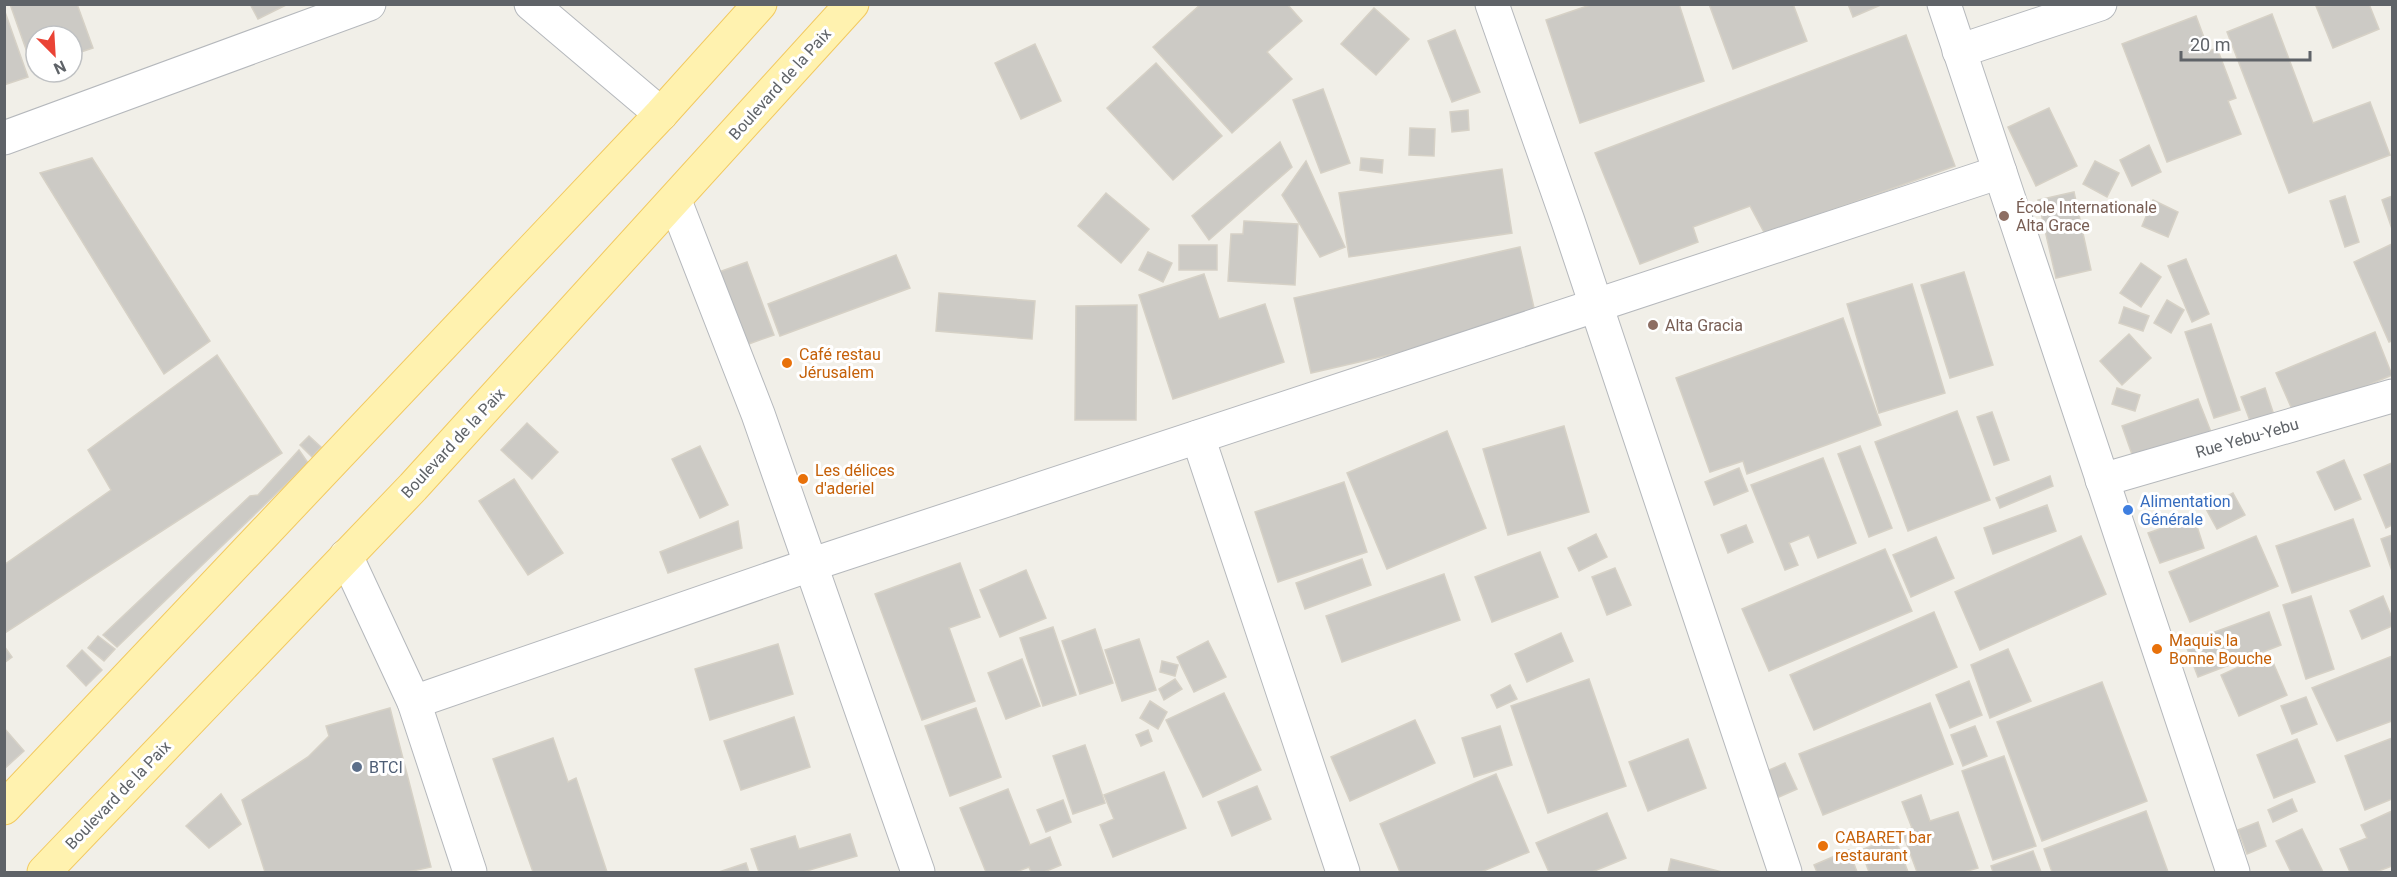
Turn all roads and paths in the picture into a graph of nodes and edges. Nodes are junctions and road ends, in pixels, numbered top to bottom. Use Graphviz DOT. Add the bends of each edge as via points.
graph roads {
  1 [pos="369,4"];
  2 [pos="531,4"];
  3 [pos="760,4"];
  4 [pos="852,4"];
  5 [pos="1492,4"];
  6 [pos="1944,4"];
  7 [pos="2100,4"];
  8 [pos="1959,51"];
  9 [pos="662,114"];
  10 [pos="4,138"];
  11 [pos="2000,172"];
  12 [pos="675,201"];
  13 [pos="1596,306"];
  14 [pos="2392,396"];
  15 [pos="1198,437"];
  16 [pos="2102,480"];
  17 [pos="346,556"];
  18 [pos="810,566"];
  19 [pos="414,702"];
  20 [pos="4,808"];
  21 [pos="44,873"];
  22 [pos="470,873"];
  23 [pos="918,873"];
  24 [pos="1343,873"];
  25 [pos="1785,873"];
  26 [pos="2233,873"];
  1 -- 10 [label="street"];
  2 -- 9 [label="street"];
  3 -- 9 [label="main road"];
  4 -- 12 [label="main road, Boulevard de la Paix"];
  5 -- 13 [label="street"];
  6 -- 8 [label="street"];
  7 -- 8 [label="street"];
  8 -- 11 [label="street"];
  9 -- 20 [label="main road"];
  11 -- 13 [label="street"];
  11 -- 16 [label="street"];
  12 -- 17 [label="main road, Boulevard de la Paix"];
  12 -- 18 [label="street" via="758,414"];
  13 -- 15 [label="street"];
  13 -- 25 [label="street"];
  14 -- 16 [label="street, Rue Yebu-Yebu"];
  15 -- 18 [label="street"];
  15 -- 24 [label="street"];
  16 -- 26 [label="street"];
  17 -- 19 [label="street"];
  17 -- 21 [label="main road, Boulevard de la Paix"];
  18 -- 19 [label="street"];
  18 -- 23 [label="street"];
  19 -- 22 [label="street"];
}
